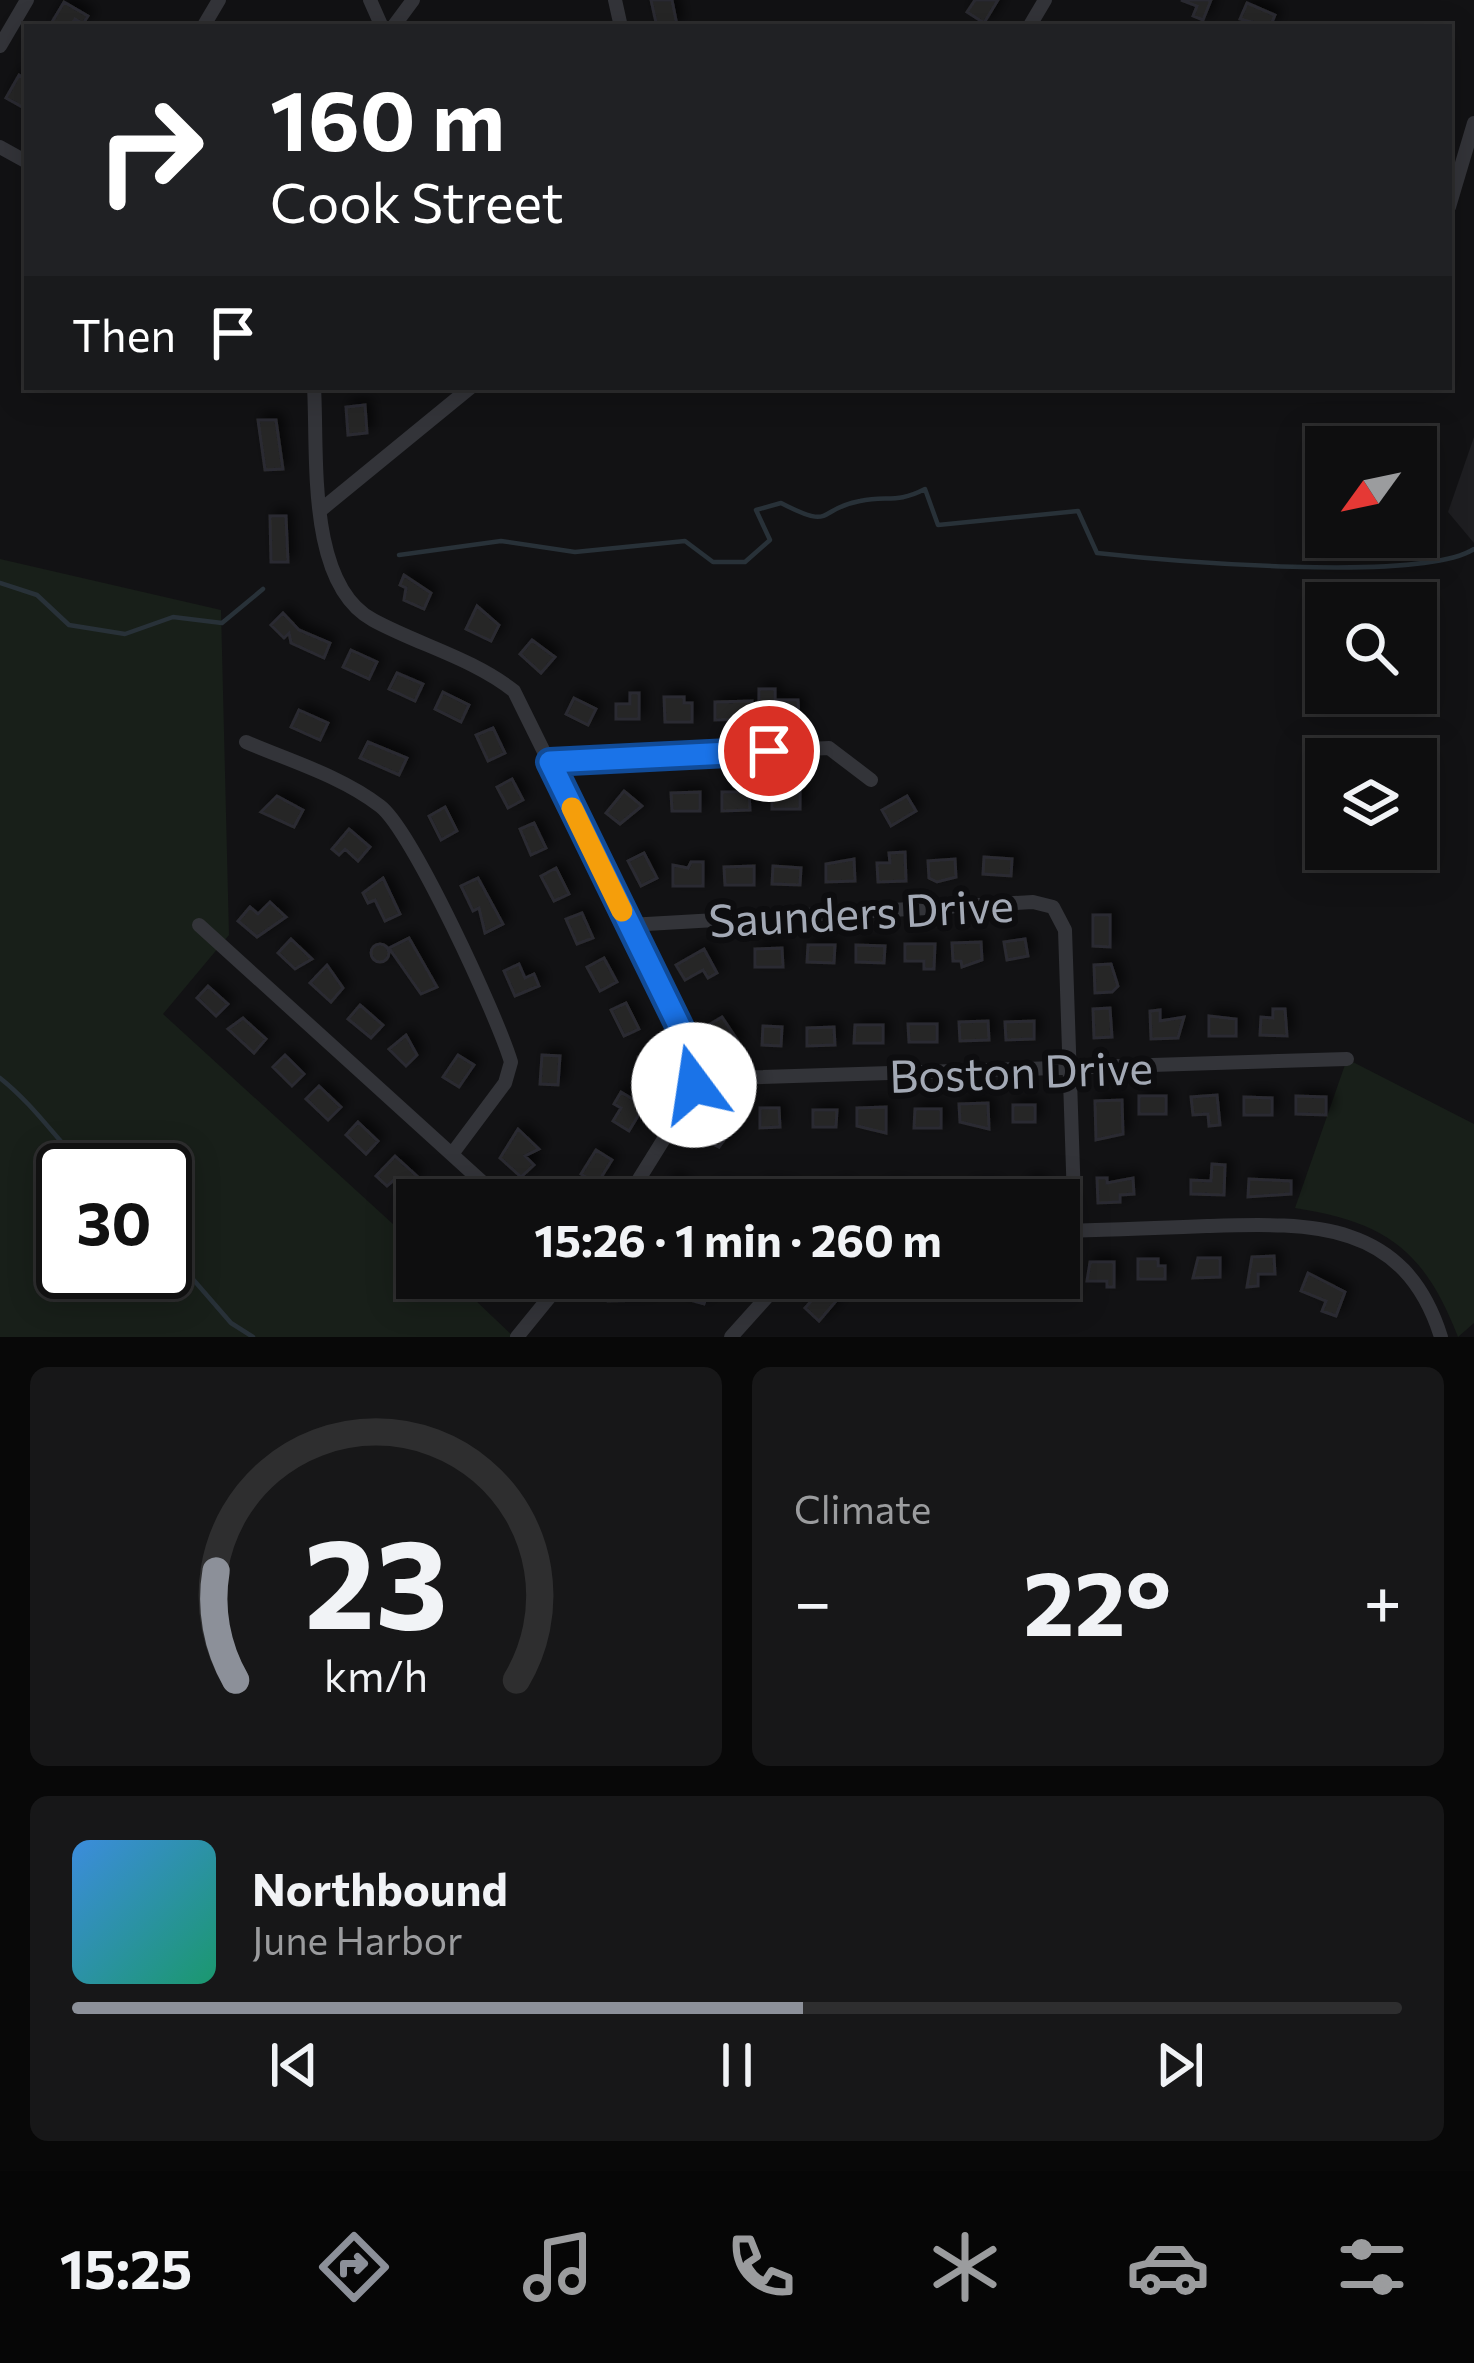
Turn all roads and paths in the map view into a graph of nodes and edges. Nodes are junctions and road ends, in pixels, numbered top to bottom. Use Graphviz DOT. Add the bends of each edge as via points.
graph roads {
  1 [pos="27,0"];
  2 [pos="0,46"];
  3 [pos="1474,123"];
  4 [pos="1455,187"];
  5 [pos="1474,192"];
  6 [pos="1452,198"];
  7 [pos="314,390"];
  8 [pos="467,390"];
  9 [pos="322,509"];
  10 [pos="246,742"];
  11 [pos="550,762"];
  12 [pos="871,780"];
  13 [pos="628,925"];
  14 [pos="200,926"];
  15 [pos="1347,1059"];
  16 [pos="1067,1070"];
  17 [pos="696,1079"];
  18 [pos="452,1154"];
  19 [pos="479,1179"];
  20 [pos="640,1179"];
  21 [pos="1067,1179"];
  22 [pos="1080,1230"];
  23 [pos="548,1299"];
  24 [pos="765,1299"];
  25 [pos="517,1337"];
  26 [pos="731,1337"];
  27 [pos="1441,1337"];
  1 -- 2 [label="street"];
  3 -- 4 [label="street"];
  4 -- 5 [label="street"];
  4 -- 6 [label="street"];
  7 -- 9 [label="street"];
  8 -- 9 [label="street"];
  9 -- 11 [label="street" via="329,569 345,598 370,619 509,687"];
  10 -- 18 [label="street" via="383,808 416,859 511,1062 505,1083"];
  11 -- 12 [label="street" via="829,748"];
  11 -- 13 [label="street"];
  13 -- 16 [label="street, Saunders Drive" via="1044,903 1058,911 1065,930"];
  13 -- 17 [label="street" via="690,1048"];
  14 -- 18 [label="street"];
  15 -- 16 [label="street, Boston Drive"];
  16 -- 17 [label="street, Boston Drive"];
  16 -- 21 [label="street, Saunders Drive"];
  17 -- 20 [label="street"];
  18 -- 19 [label="street"];
  22 -- 27 [label="street" via="1291,1223 1338,1230 1412,1279"];
  23 -- 25 [label="street"];
  24 -- 26 [label="street"];
}
